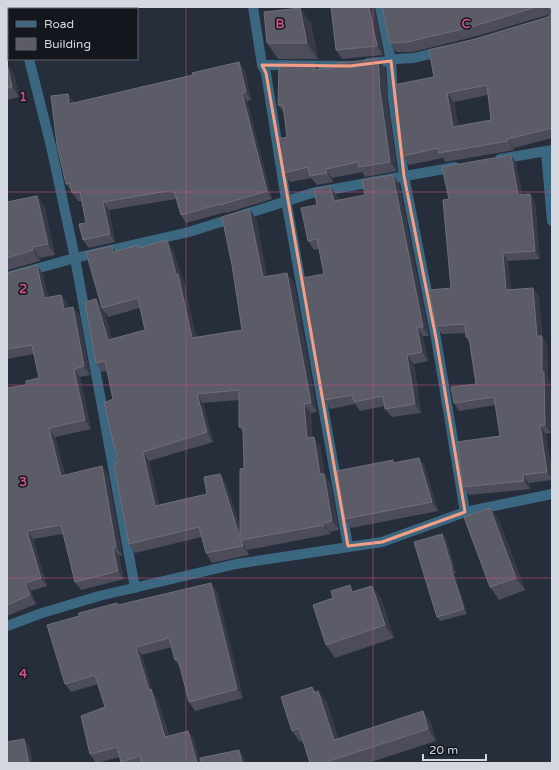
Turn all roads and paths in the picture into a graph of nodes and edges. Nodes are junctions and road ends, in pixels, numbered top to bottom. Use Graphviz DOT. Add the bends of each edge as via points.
graph roads {
  1 [pos="253,7"];
  2 [pos="380,7"];
  3 [pos="450,49"];
  4 [pos="28,60"];
  5 [pos="391,61"];
  6 [pos="262,65"];
  7 [pos="549,151"];
  8 [pos="493,161"];
  9 [pos="463,166"];
  10 [pos="404,176"];
  11 [pos="286,200"];
  12 [pos="552,221"];
  13 [pos="75,258"];
  14 [pos="7,277"];
  15 [pos="552,494"];
  16 [pos="465,512"];
  17 [pos="348,546"];
  18 [pos="135,588"];
  19 [pos="7,626"];
  1 -- 6 [label="street"];
  2 -- 5 [label="street"];
  3 -- 5 [label="street"];
  4 -- 13 [label="street"];
  5 -- 6 [label="street" via="350,66"];
  5 -- 10 [label="street" via="393,98"];
  6 -- 11 [label="street" via="266,73"];
  7 -- 8 [label="street"];
  7 -- 12 [label="street"];
  9 -- 10 [label="street"];
  10 -- 11 [label="street"];
  10 -- 16 [label="street" via="436,338"];
  11 -- 13 [label="street" via="189,232"];
  11 -- 17 [label="street"];
  13 -- 14 [label="street"];
  13 -- 18 [label="street"];
  15 -- 16 [label="street"];
  16 -- 17 [label="street" via="382,542"];
  17 -- 18 [label="street" via="236,564"];
  18 -- 19 [label="street" via="99,596"];
}
